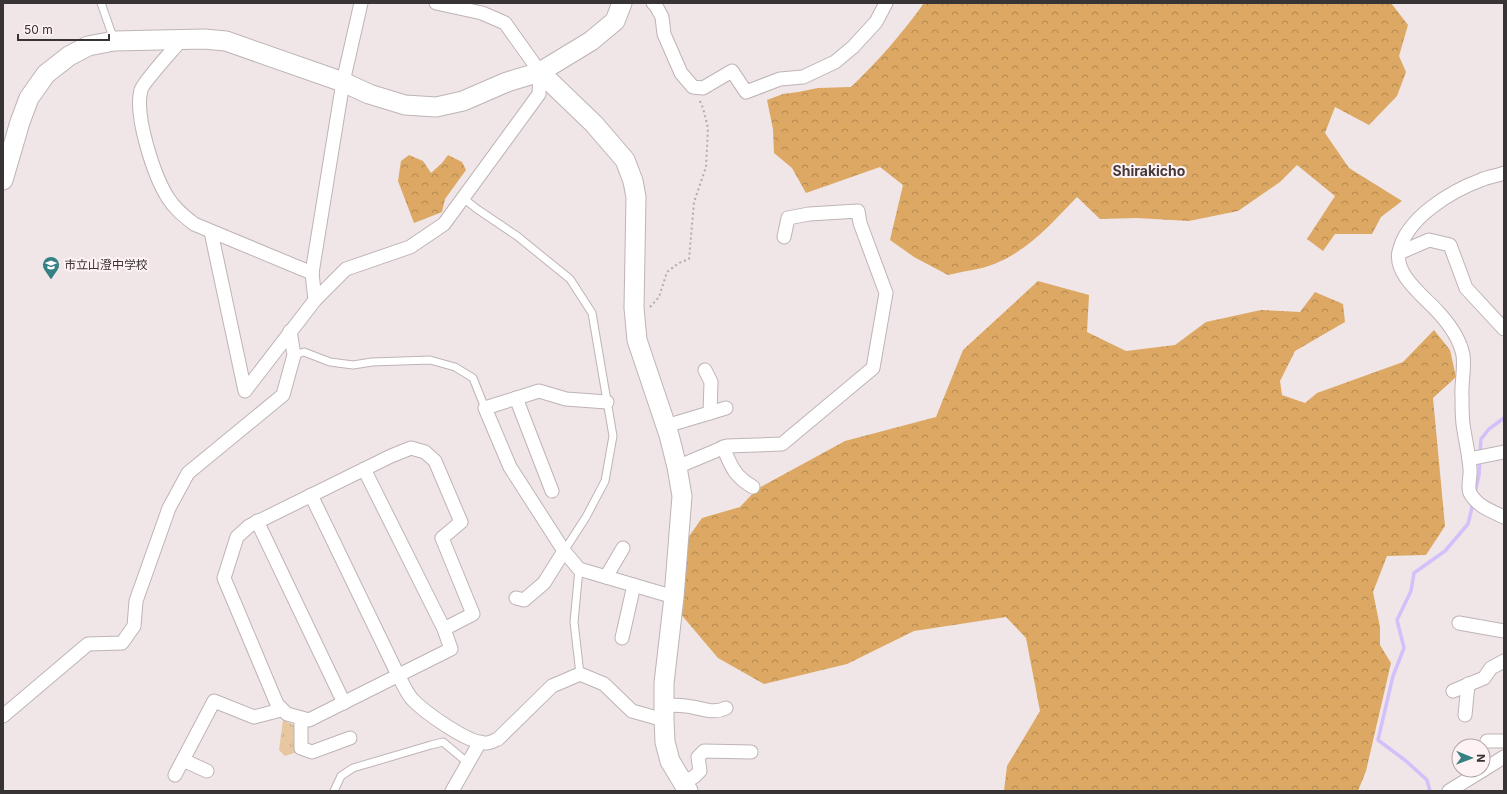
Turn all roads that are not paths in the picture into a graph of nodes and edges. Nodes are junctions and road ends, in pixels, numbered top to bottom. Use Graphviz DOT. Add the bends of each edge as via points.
graph roads {
  1 [pos="100,3"];
  2 [pos="361,3"];
  3 [pos="436,3"];
  4 [pos="622,3"];
  5 [pos="653,3"];
  6 [pos="886,3"];
  7 [pos="181,40"];
  8 [pos="114,41"];
  9 [pos="540,72"];
  10 [pos="343,82"];
  11 [pos="1504,173"];
  12 [pos="3,180"];
  13 [pos="462,197"];
  14 [pos="212,232"];
  15 [pos="784,236"];
  16 [pos="1399,253"];
  17 [pos="312,273"];
  18 [pos="315,300"];
  19 [pos="1504,329"];
  20 [pos="290,331"];
  21 [pos="294,355"];
  22 [pos="705,370"];
  23 [pos="516,398"];
  24 [pos="608,402"];
  25 [pos="485,408"];
  26 [pos="726,408"];
  27 [pos="710,413"];
  28 [pos="666,426"];
  29 [pos="723,447"];
  30 [pos="1504,452"];
  31 [pos="1469,458"];
  32 [pos="677,467"];
  33 [pos="364,469"];
  34 [pos="753,487"];
  35 [pos="552,491"];
  36 [pos="311,495"];
  37 [pos="1504,517"];
  38 [pos="257,521"];
  39 [pos="623,548"];
  40 [pos="564,551"];
  41 [pos="579,569"];
  42 [pos="606,577"];
  43 [pos="634,585"];
  44 [pos="674,597"];
  45 [pos="516,598"];
  46 [pos="1459,623"];
  47 [pos="444,629"];
  48 [pos="1504,631"];
  49 [pos="622,638"];
  50 [pos="1504,661"];
  51 [pos="580,674"];
  52 [pos="398,675"];
  53 [pos="1468,684"];
  54 [pos="1453,691"];
  55 [pos="344,703"];
  56 [pos="726,708"];
  57 [pos="281,710"];
  58 [pos="664,712"];
  59 [pos="1465,715"];
  60 [pos="3,716"];
  61 [pos="301,718"];
  62 [pos="350,738"];
  63 [pos="1491,741"];
  64 [pos="480,742"];
  65 [pos="1504,742"];
  66 [pos="751,752"];
  67 [pos="1504,757"];
  68 [pos="183,760"];
  69 [pos="468,763"];
  70 [pos="1491,765"];
  71 [pos="206,771"];
  72 [pos="175,775"];
  73 [pos="1470,778"];
  74 [pos="685,788"];
  75 [pos="334,791"];
  76 [pos="452,791"];
  77 [pos="1449,791"];
  1 -- 8 [label="lane"];
  2 -- 10 [label="street"];
  3 -- 9 [label="street" via="482,13 505,23"];
  4 -- 9 [label="street" via="615,21 591,42"];
  5 -- 6 [label="street" via="662,18 664,34 681,73 693,87 703,88 732,71 746,92 780,79 803,77 835,62 876,22"];
  7 -- 8 [label="street"];
  7 -- 10 [label="street" via="226,41"];
  7 -- 14 [label="street" via="141,88 139,103 146,144 168,197 179,212 194,224"];
  8 -- 12 [label="street" via="88,46 69,56 46,74 29,98"];
  9 -- 10 [label="street" via="507,82 462,101 436,107 405,105 369,94"];
  9 -- 13 [label="street" via="539,94"];
  9 -- 28 [label="street" via="594,124 625,160 633,181 636,197 637,340"];
  10 -- 17 [label="street"];
  11 -- 16 [label="street" via="1464,188 1431,208 1411,227 1402,241"];
  13 -- 18 [label="street" via="444,224 410,247 346,269"];
  13 -- 24 [label="lane" via="517,236 570,279 592,314"];
  14 -- 17 [label="street"];
  14 -- 20 [label="street" via="245,391"];
  15 -- 29 [label="street" via="788,218 858,210 860,223 886,293 873,368 782,444"];
  16 -- 19 [label="street" via="1429,240 1450,245 1466,288"];
  16 -- 31 [label="street" via="1399,263 1408,281 1449,324 1463,354 1461,394"];
  17 -- 18 [label="street"];
  18 -- 20 [label="street"];
  20 -- 21 [label="street"];
  21 -- 25 [label="lane" via="304,352 330,362 353,365 430,360 455,367 473,378"];
  21 -- 60 [label="street" via="283,395 188,473 169,508 136,601 134,626 122,643 88,644"];
  22 -- 27 [label="street" via="711,382"];
  23 -- 24 [label="street" via="539,391 566,400"];
  23 -- 25 [label="street"];
  23 -- 35 [label="street"];
  24 -- 40 [label="lane" via="613,436 605,481"];
  25 -- 40 [label="street" via="510,467"];
  26 -- 27 [label="street"];
  27 -- 28 [label="street"];
  28 -- 32 [label="street"];
  29 -- 32 [label="street"];
  29 -- 34 [label="street" via="734,472"];
  30 -- 31 [label="street"];
  31 -- 37 [label="street" via="1469,491 1485,508"];
  32 -- 44 [label="street" via="682,496"];
  33 -- 36 [label="street"];
  33 -- 47 [label="street"];
  33 -- 47 [label="street" via="411,448 425,452 435,461 461,522 442,538 473,614"];
  36 -- 38 [label="street"];
  36 -- 52 [label="street"];
  38 -- 55 [label="street"];
  38 -- 57 [label="street" via="237,537 224,578"];
  39 -- 42 [label="street"];
  40 -- 41 [label="street"];
  40 -- 45 [label="street" via="544,583 524,600"];
  41 -- 42 [label="street"];
  41 -- 51 [label="lane" via="574,622"];
  42 -- 43 [label="street"];
  43 -- 44 [label="street"];
  43 -- 49 [label="street"];
  44 -- 58 [label="street" via="664,683"];
  46 -- 48 [label="street"];
  47 -- 52 [label="street" via="451,649"];
  50 -- 53 [label="street" via="1491,668 1484,678"];
  51 -- 58 [label="street" via="604,684 632,711"];
  51 -- 64 [label="street" via="552,686 498,739 487,743"];
  52 -- 55 [label="street"];
  52 -- 64 [label="street" via="411,698 420,707 447,727"];
  53 -- 54 [label="street"];
  53 -- 59 [label="street"];
  55 -- 61 [label="street" via="309,720"];
  56 -- 58 [label="street" via="718,712 693,707"];
  57 -- 61 [label="street"];
  57 -- 68 [label="street" via="254,717 214,701"];
  58 -- 74 [label="street" via="665,742 670,761"];
  61 -- 62 [label="street" via="301,748 312,752"];
  63 -- 65 [label="street"];
  64 -- 69 [label="street"];
  66 -- 74 [label="street" via="704,751 698,757 700,771"];
  67 -- 70 [label="street"];
  68 -- 71 [label="street"];
  68 -- 72 [label="street"];
  69 -- 75 [label="lane" via="443,742 353,768 341,776"];
  69 -- 76 [label="street"];
  73 -- 77 [label="street"];
}
